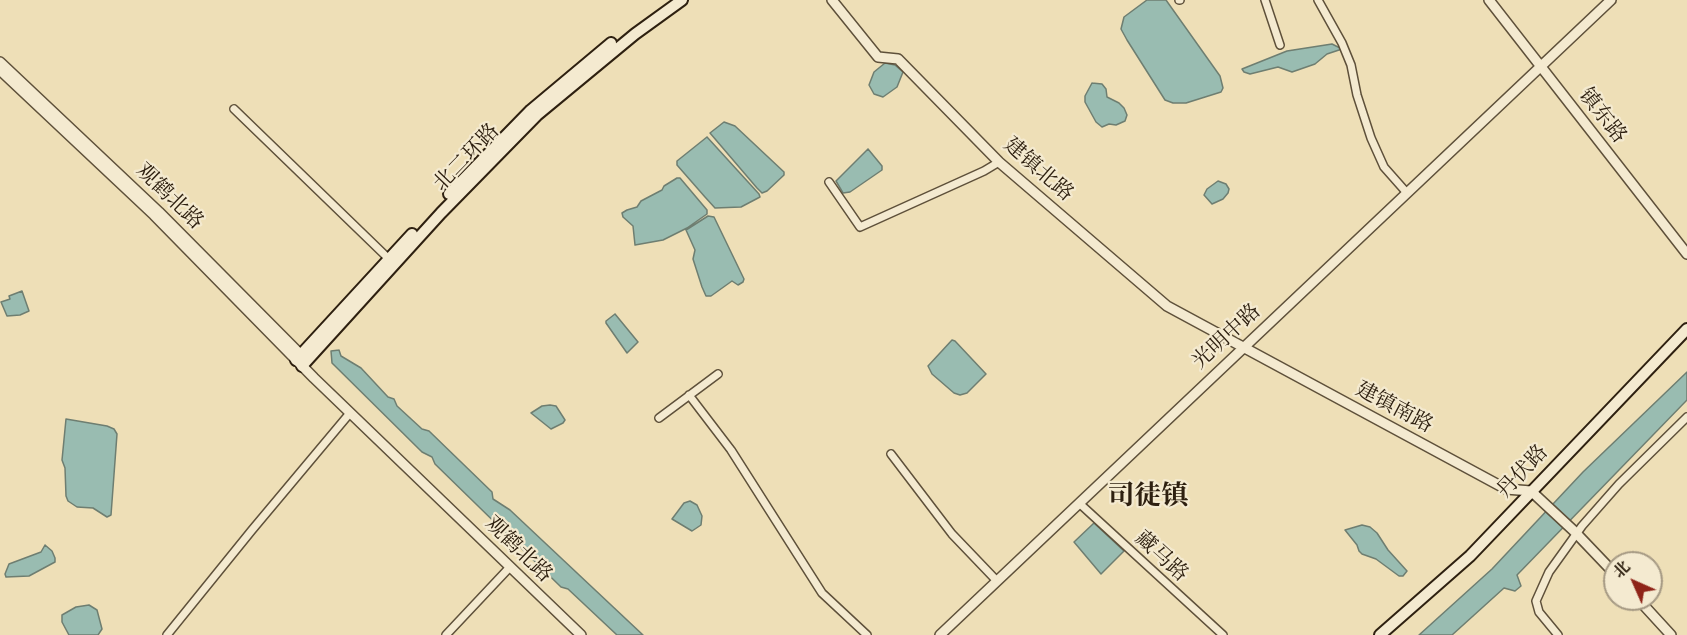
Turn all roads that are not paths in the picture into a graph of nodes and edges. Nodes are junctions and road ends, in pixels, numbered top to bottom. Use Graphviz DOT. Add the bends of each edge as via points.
graph roads {
  1 [pos="669,0"];
  2 [pos="682,0"];
  3 [pos="832,0"];
  4 [pos="1264,0"];
  5 [pos="1318,0"];
  6 [pos="1489,0"];
  7 [pos="1611,0"];
  8 [pos="1280,45"];
  9 [pos="0,62"];
  10 [pos="1540,67"];
  11 [pos="0,70"];
  12 [pos="234,110"];
  13 [pos="999,162"];
  14 [pos="829,182"];
  15 [pos="1407,193"];
  16 [pos="1687,255"];
  17 [pos="391,261"];
  18 [pos="1687,329"];
  19 [pos="1242,348"];
  20 [pos="299,360"];
  21 [pos="718,374"];
  22 [pos="689,395"];
  23 [pos="351,413"];
  24 [pos="1687,417"];
  25 [pos="659,418"];
  26 [pos="891,454"];
  27 [pos="1531,491"];
  28 [pos="1079,503"];
  29 [pos="1575,532"];
  30 [pos="1603,561"];
  31 [pos="510,567"];
  32 [pos="997,581"];
  33 [pos="1649,611"];
  34 [pos="167,635"];
  35 [pos="446,635"];
  36 [pos="581,635"];
  37 [pos="867,635"];
  38 [pos="940,635"];
  39 [pos="1223,635"];
  40 [pos="1380,635"];
  41 [pos="1558,635"];
  42 [pos="1671,635"];
  1 -- 17 [label="main road, 北二环路" via="531,110"];
  2 -- 17 [label="main road, 北二环路" via="537,115"];
  3 -- 13 [label="street, 建镇北路" via="878,57 898,59"];
  4 -- 8 [label="street"];
  5 -- 15 [label="street" via="1351,65 1357,95 1384,167"];
  6 -- 10 [label="street, 镇东路"];
  7 -- 10 [label="street, 光明中路"];
  9 -- 20 [label="street, 观鹤北路" via="159,212"];
  10 -- 15 [label="street, 光明中路"];
  10 -- 16 [label="street, 镇东路"];
  11 -- 20 [label="street, 观鹤北路"];
  12 -- 17 [label="street"];
  13 -- 14 [label="street" via="860,227"];
  13 -- 19 [label="street, 建镇北路" via="1167,306"];
  15 -- 19 [label="street, 光明中路"];
  17 -- 20 [label="main road, 北二环路"];
  18 -- 27 [label="main road, 丹伏路"];
  19 -- 27 [label="street, 建镇南路" via="1506,489"];
  19 -- 28 [label="street, 光明中路"];
  20 -- 23 [label="street, 观鹤北路"];
  21 -- 22 [label="street"];
  22 -- 25 [label="street"];
  22 -- 37 [label="street" via="731,450 822,592"];
  23 -- 31 [label="street, 观鹤北路"];
  23 -- 34 [label="street"];
  24 -- 29 [label="street"];
  26 -- 32 [label="street" via="952,534"];
  27 -- 29 [label="street"];
  27 -- 40 [label="main road, 丹伏路" via="1470,556"];
  28 -- 32 [label="street, 光明中路"];
  28 -- 39 [label="street, 藏马路"];
  29 -- 30 [label="street"];
  29 -- 41 [label="street" via="1536,601 1539,612"];
  31 -- 35 [label="street"];
  31 -- 36 [label="street, 观鹤北路"];
  32 -- 38 [label="street, 光明中路"];
  33 -- 42 [label="street"];
}
